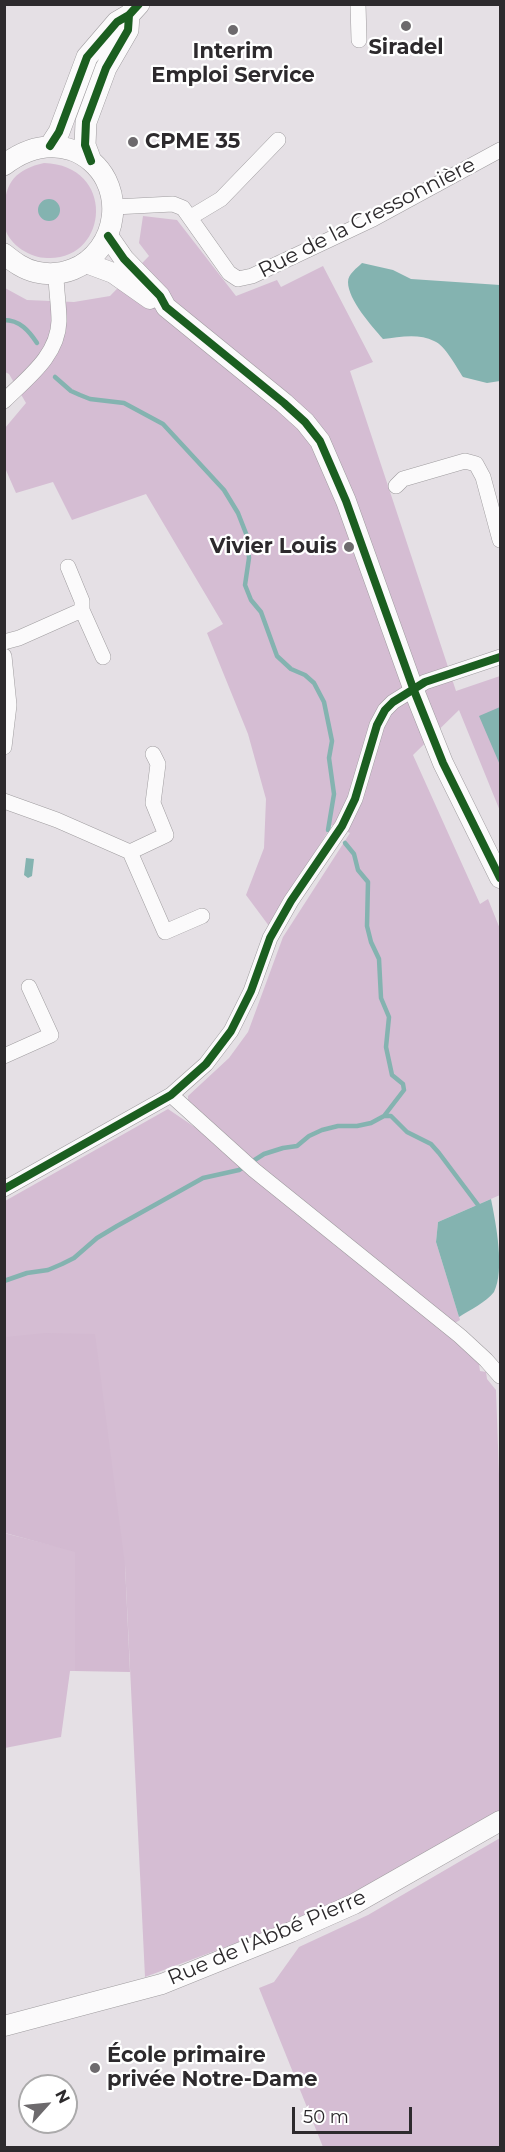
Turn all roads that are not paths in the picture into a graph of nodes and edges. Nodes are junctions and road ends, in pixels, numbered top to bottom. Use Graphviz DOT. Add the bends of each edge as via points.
graph roads {
  1 [pos="358,4"];
  2 [pos="134,10"];
  3 [pos="359,40"];
  4 [pos="278,140"];
  5 [pos="50,146"];
  6 [pos="501,150"];
  7 [pos="91,160"];
  8 [pos="4,165"];
  9 [pos="114,207"];
  10 [pos="190,217"];
  11 [pos="108,236"];
  12 [pos="4,254"];
  13 [pos="86,263"];
  14 [pos="56,274"];
  15 [pos="166,307"];
  16 [pos="4,401"];
  17 [pos="396,486"];
  18 [pos="501,540"];
  19 [pos="68,567"];
  20 [pos="82,609"];
  21 [pos="4,642"];
  22 [pos="4,656"];
  23 [pos="103,657"];
  24 [pos="501,657"];
  25 [pos="413,688"];
  26 [pos="4,747"];
  27 [pos="153,754"];
  28 [pos="4,801"];
  29 [pos="130,852"];
  30 [pos="501,878"];
  31 [pos="202,916"];
  32 [pos="29,987"];
  33 [pos="4,1056"];
  34 [pos="171,1095"];
  35 [pos="4,1190"];
  36 [pos="501,1376"];
  37 [pos="501,1821"];
  38 [pos="4,2026"];
  1 -- 3 [label="street"];
  2 -- 5 [label="main road" via="117,22 87,57"];
  2 -- 7 [label="main road" via="86,122 85,145"];
  4 -- 10 [label="street" via="221,199"];
  5 -- 7 [label="main road"];
  5 -- 8 [label="main road" via="34,148"];
  6 -- 10 [label="street, Rue de la Cressonnière" via="373,219 252,276 238,279 229,273"];
  7 -- 9 [label="main road" via="111,190"];
  9 -- 10 [label="street, Rue de la Cressonnière" via="173,204"];
  9 -- 11 [label="main road"];
  11 -- 13 [label="main road"];
  11 -- 15 [label="street"];
  12 -- 14 [label="main road" via="17,265"];
  13 -- 14 [label="main road"];
  13 -- 15 [label="street" via="113,273"];
  14 -- 16 [label="street" via="59,321 50,354"];
  15 -- 25 [label="street" via="284,403 320,441 346,501"];
  17 -- 18 [label="street" via="403,479 465,461 476,464"];
  19 -- 20 [label="street"];
  20 -- 21 [label="street"];
  20 -- 23 [label="street"];
  22 -- 26 [label="street" via="9,705"];
  24 -- 25 [label="street"];
  25 -- 30 [label="street" via="443,763"];
  25 -- 34 [label="street" via="385,710 377,725 355,799 270,938 231,1031 206,1064"];
  27 -- 29 [label="street" via="158,764 153,803 166,836"];
  28 -- 29 [label="street"];
  29 -- 31 [label="street" via="165,932"];
  32 -- 33 [label="street" via="51,1035"];
  34 -- 35 [label="street"];
  34 -- 36 [label="street" via="254,1170 460,1336"];
  37 -- 38 [label="street, Rue de l'Abbé Pierre" via="337,1912 162,1984"];
}
